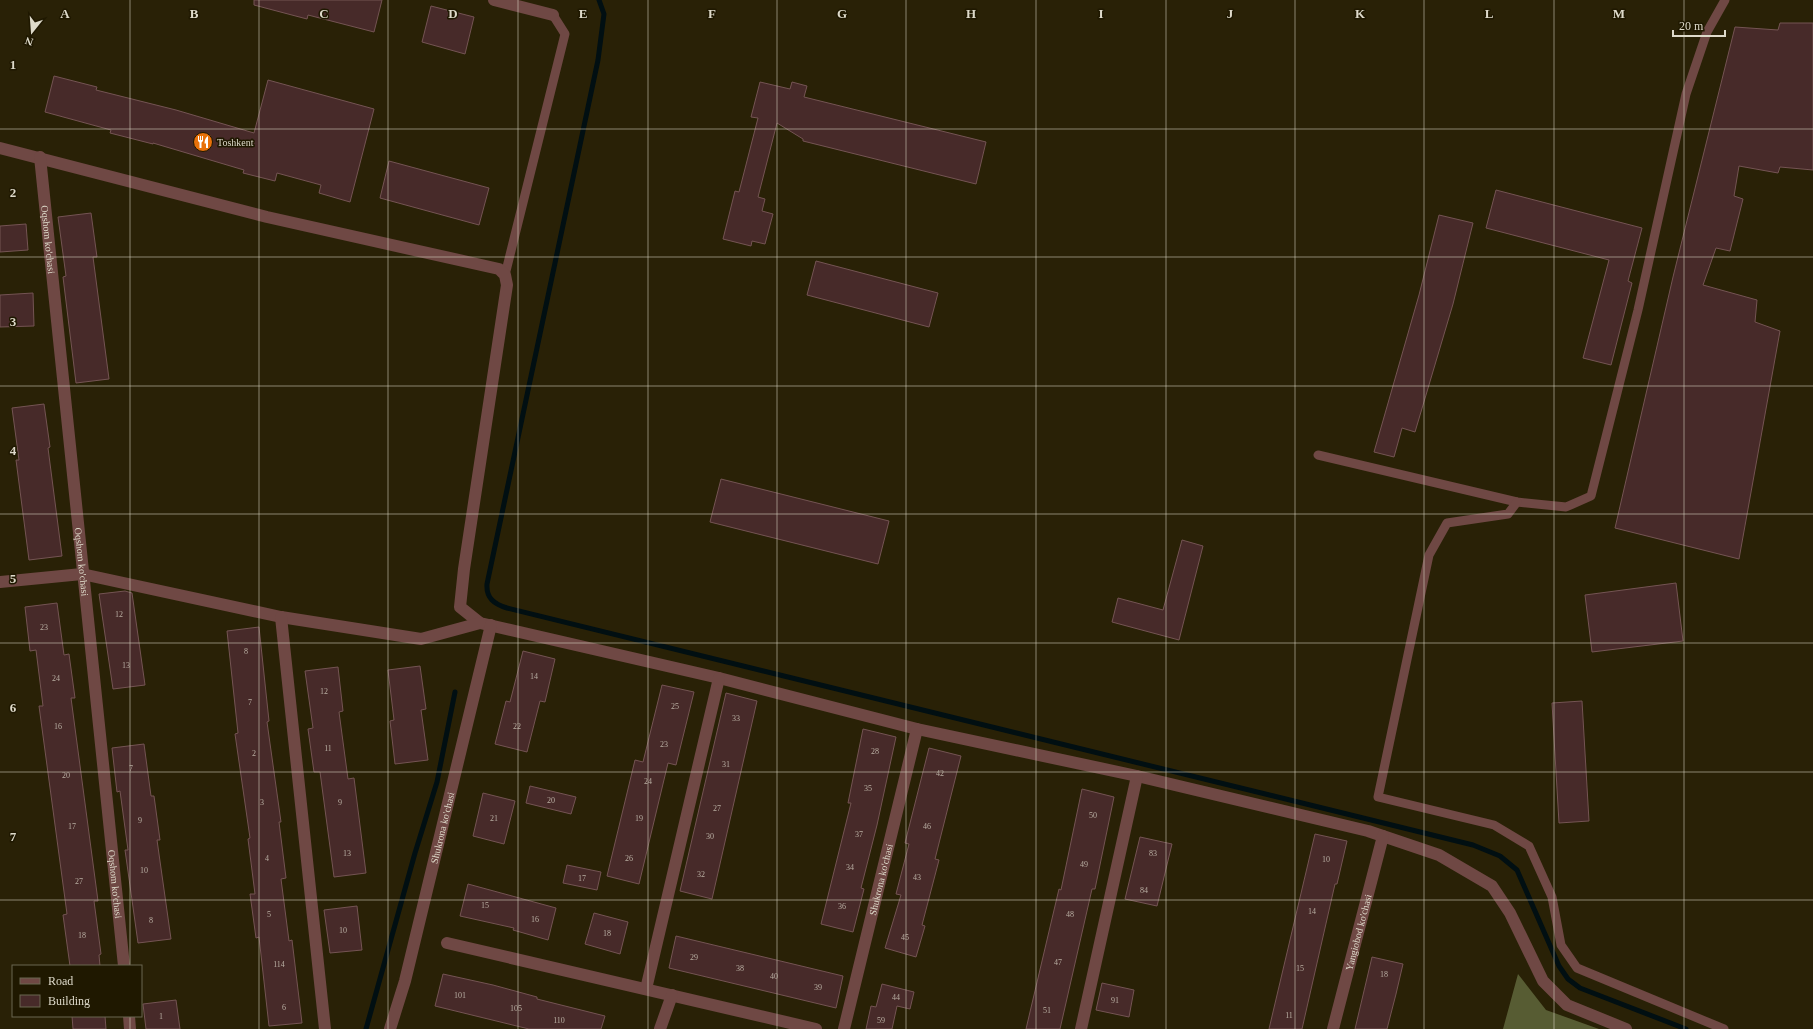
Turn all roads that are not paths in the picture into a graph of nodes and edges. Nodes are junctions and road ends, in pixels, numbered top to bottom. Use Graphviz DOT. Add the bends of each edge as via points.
graph roads {
  1 [pos="494,0"];
  2 [pos="1725,0"];
  3 [pos="553,15"];
  4 [pos="0,148"];
  5 [pos="40,157"];
  6 [pos="505,275"];
  7 [pos="1318,455"];
  8 [pos="1517,502"];
  9 [pos="82,574"];
  10 [pos="0,582"];
  11 [pos="281,617"];
  12 [pos="485,624"];
  13 [pos="719,678"];
  14 [pos="917,729"];
  15 [pos="1137,776"];
  16 [pos="1383,836"];
  17 [pos="447,943"];
  18 [pos="124,965"];
  19 [pos="646,989"];
  20 [pos="672,995"];
  21 [pos="129,1017"];
  22 [pos="1619,1028"];
  23 [pos="130,1029"];
  24 [pos="325,1029"];
  25 [pos="390,1029"];
  26 [pos="660,1029"];
  27 [pos="816,1029"];
  28 [pos="844,1029"];
  29 [pos="1081,1029"];
  30 [pos="1333,1029"];
  31 [pos="1724,1029"];
  1 -- 3 [label="street"];
  2 -- 8 [label="lane" via="1707,32 1686,94 1638,310 1590,496 1566,507"];
  3 -- 6 [label="lane" via="565,34"];
  4 -- 5 [label="street"];
  5 -- 6 [label="street" via="267,217 499,269"];
  5 -- 9 [label="street, Oqshom ko'chasi"];
  6 -- 12 [label="street" via="507,285 460,607"];
  7 -- 8 [label="lane"];
  8 -- 31 [label="lane" via="1508,514 1447,523 1429,555 1378,797 1494,825 1529,846 1552,897 1561,945 1577,968"];
  9 -- 10 [label="street"];
  9 -- 11 [label="street"];
  9 -- 18 [label="street, Oqshom ko'chasi"];
  11 -- 12 [label="street" via="421,639"];
  11 -- 24 [label="street"];
  12 -- 13 [label="street"];
  12 -- 25 [label="street, Shukrona ko'chasi" via="406,981"];
  13 -- 14 [label="street"];
  13 -- 19 [label="street"];
  14 -- 15 [label="street"];
  14 -- 28 [label="street, Shukrona ko'chasi"];
  15 -- 16 [label="street"];
  15 -- 29 [label="street"];
  16 -- 22 [label="street" via="1439,855 1492,886 1510,913 1544,981 1567,1005"];
  16 -- 30 [label="street, Yangiobod ko'chasi"];
  17 -- 19 [label="street"];
  19 -- 20 [label="street"];
  20 -- 26 [label="street"];
  20 -- 27 [label="street"];
  21 -- 23 [label="street"];
}
